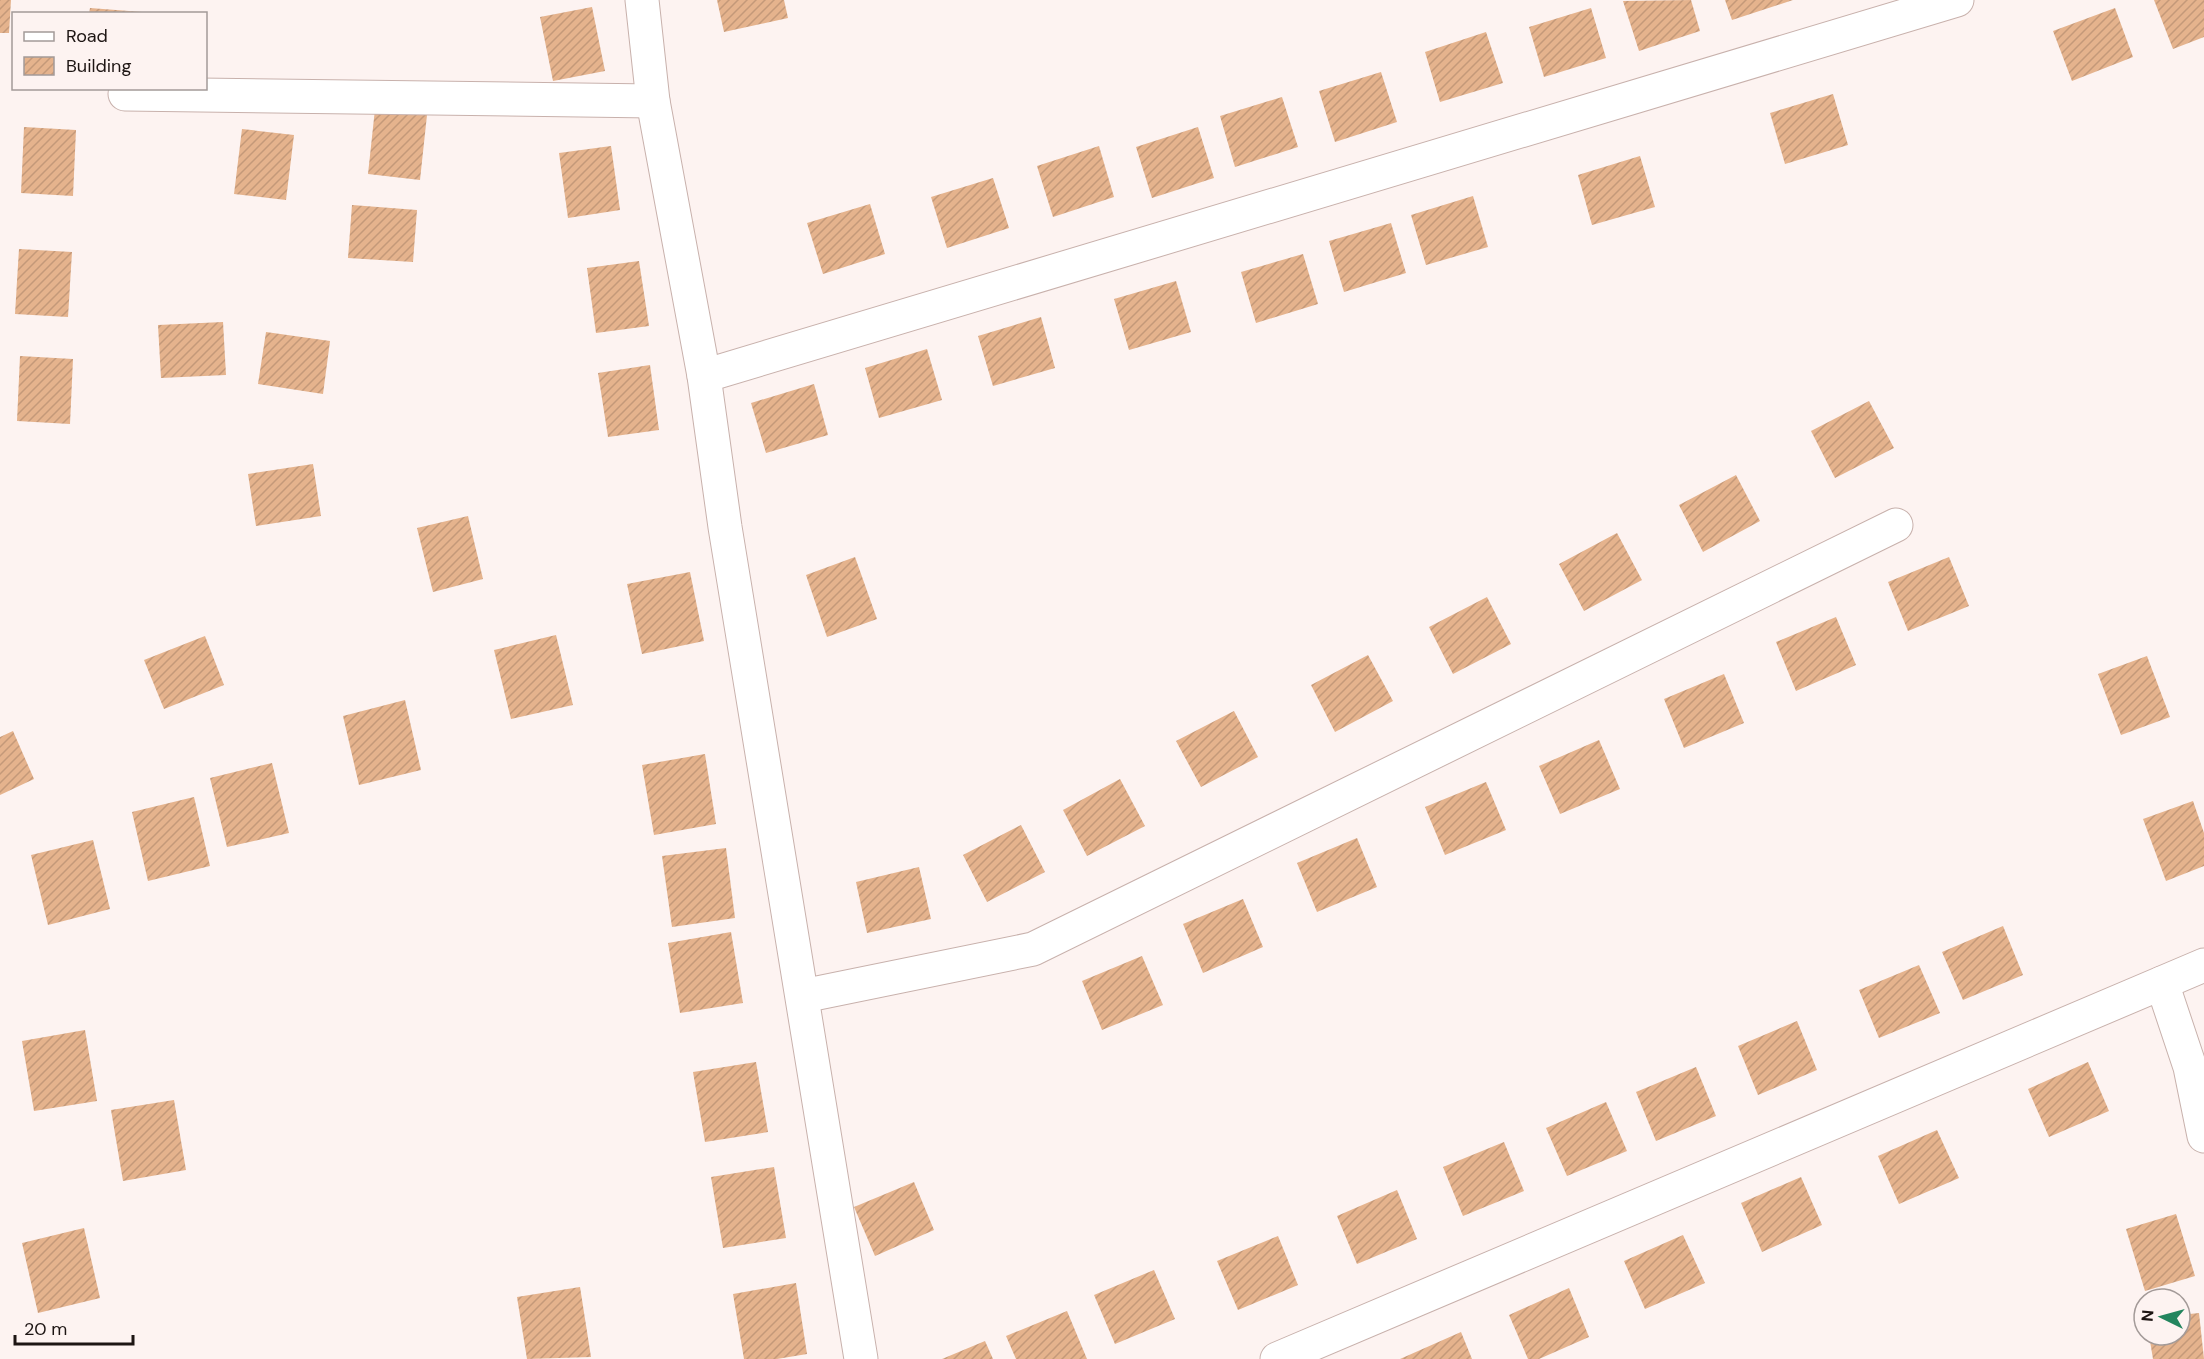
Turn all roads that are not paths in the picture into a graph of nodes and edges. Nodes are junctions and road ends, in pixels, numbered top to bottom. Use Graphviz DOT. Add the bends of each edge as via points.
graph roads {
  1 [pos="642,0"];
  2 [pos="1957,0"];
  3 [pos="124,94"];
  4 [pos="653,101"];
  5 [pos="704,376"];
  6 [pos="1896,525"];
  7 [pos="2204,965"];
  8 [pos="2162,983"];
  9 [pos="803,996"];
  10 [pos="2204,1136"];
  11 [pos="861,1359"];
  12 [pos="1277,1359"];
  1 -- 4 [label="street"];
  2 -- 5 [label="street"];
  3 -- 4 [label="street"];
  4 -- 5 [label="street"];
  5 -- 9 [label="street" via="725,527"];
  6 -- 9 [label="street" via="1033,949"];
  7 -- 8 [label="street"];
  8 -- 10 [label="street" via="2190,1067"];
  8 -- 12 [label="street"];
  9 -- 11 [label="street"];
}
